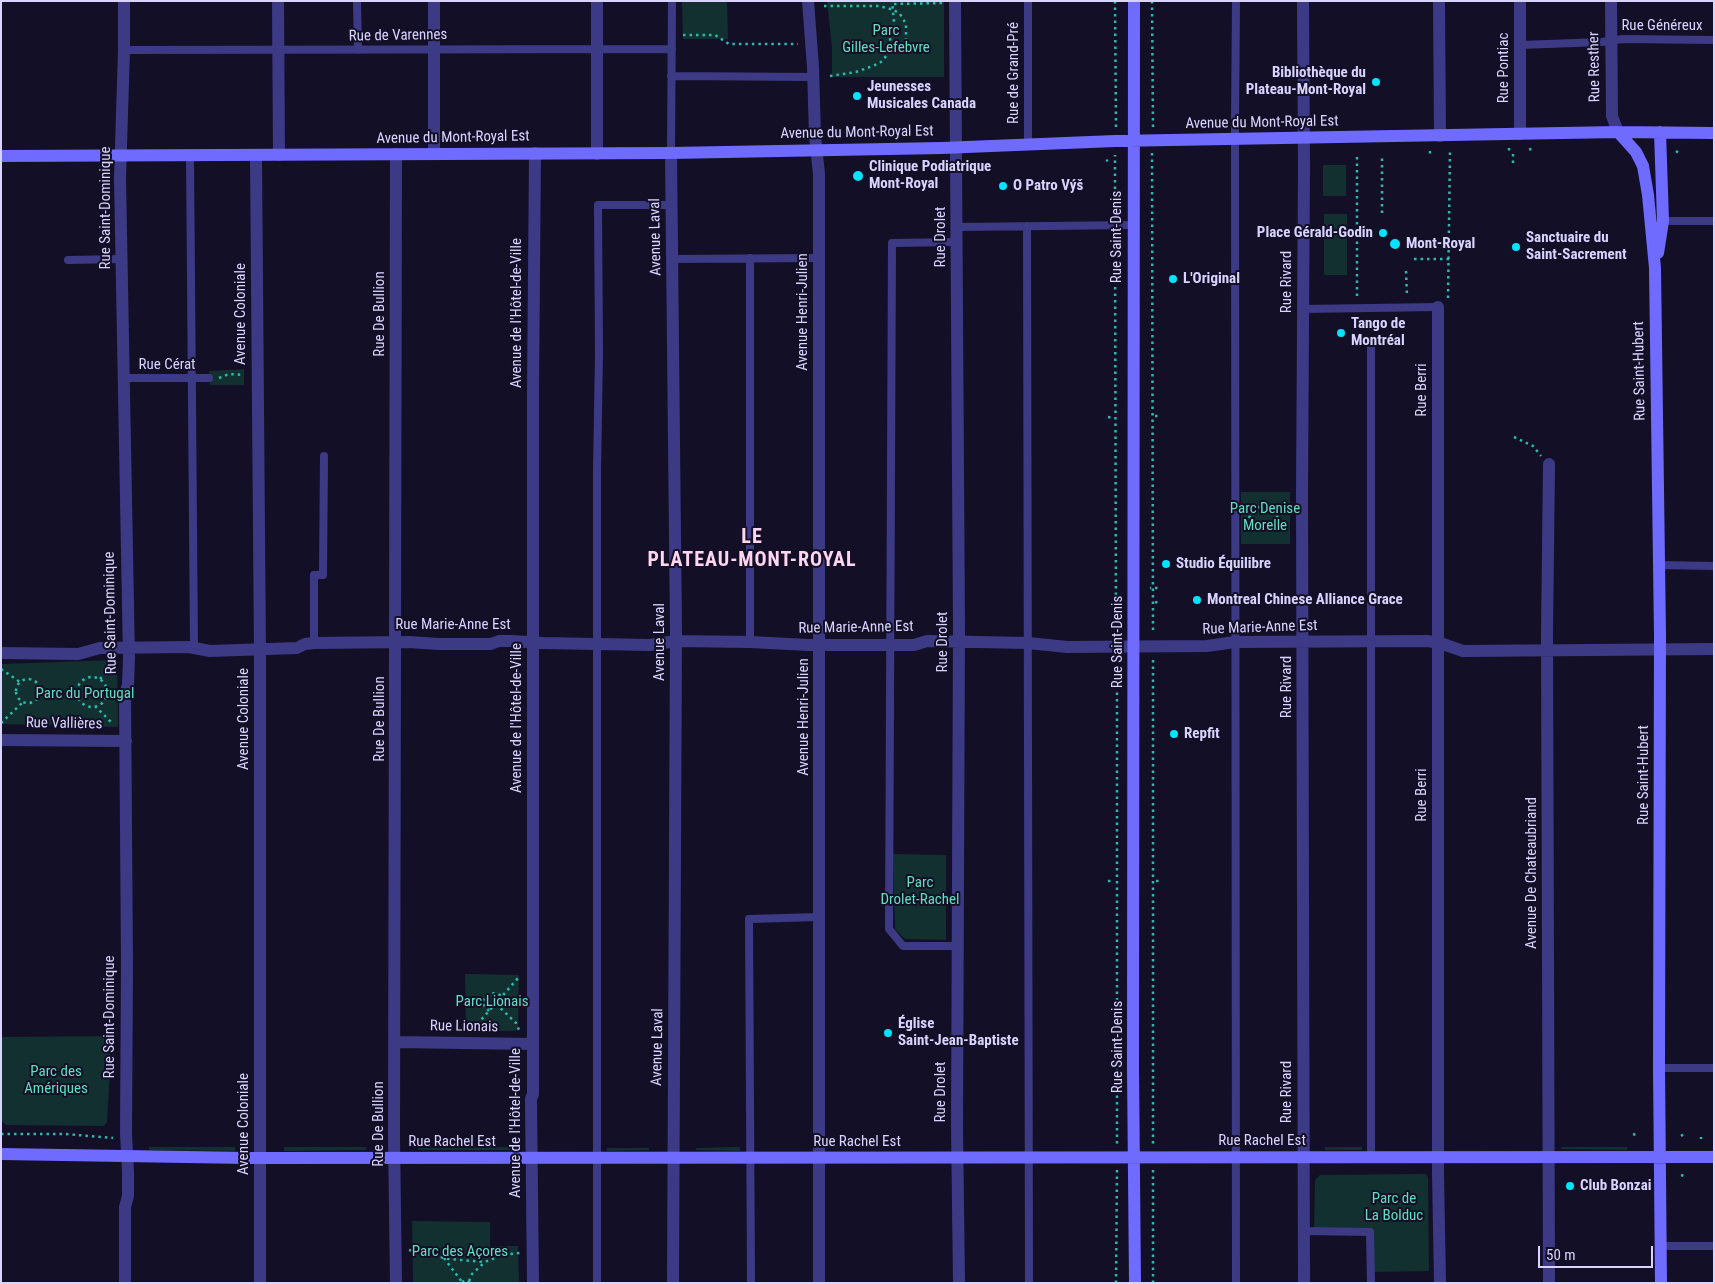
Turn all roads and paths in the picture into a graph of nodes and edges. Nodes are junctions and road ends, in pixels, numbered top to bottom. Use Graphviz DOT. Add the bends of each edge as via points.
graph roads {
  1 [pos="124,1"];
  2 [pos="278,1"];
  3 [pos="357,1"];
  4 [pos="434,1"];
  5 [pos="597,1"];
  6 [pos="672,1"];
  7 [pos="808,1"];
  8 [pos="1028,1"];
  9 [pos="1115,1"];
  10 [pos="1134,1"];
  11 [pos="1152,1"];
  12 [pos="1236,1"];
  13 [pos="1303,1"];
  14 [pos="1439,1"];
  15 [pos="1520,1"];
  16 [pos="1611,1"];
  17 [pos="951,2"];
  18 [pos="893,3"];
  19 [pos="824,6"];
  20 [pos="894,10"];
  21 [pos="672,35"];
  22 [pos="1611,40"];
  23 [pos="1714,40"];
  24 [pos="800,44"];
  25 [pos="1520,45"];
  26 [pos="891,47"];
  27 [pos="435,49"];
  28 [pos="672,49"];
  29 [pos="124,50"];
  30 [pos="278,50"];
  31 [pos="358,50"];
  32 [pos="597,50"];
  33 [pos="671,76"];
  34 [pos="830,76"];
  35 [pos="813,77"];
  36 [pos="1116,119"];
  37 [pos="1153,120"];
  38 [pos="1618,132"];
  39 [pos="1660,132"];
  40 [pos="1714,133"];
  41 [pos="1520,134"];
  42 [pos="1440,136"];
  43 [pos="1304,139"];
  44 [pos="1235,140"];
  45 [pos="1134,142"];
  46 [pos="1028,145"];
  47 [pos="957,148"];
  48 [pos="1509,148"];
  49 [pos="1530,148"];
  50 [pos="817,150"];
  51 [pos="1450,150"];
  52 [pos="1430,151"];
  53 [pos="1676,151"];
  54 [pos="535,153"];
  55 [pos="671,153"];
  56 [pos="1531,153"];
  57 [pos="396,154"];
  58 [pos="434,154"];
  59 [pos="597,154"];
  60 [pos="256,155"];
  61 [pos="279,155"];
  62 [pos="1681,155"];
  63 [pos="1,156"];
  64 [pos="121,156"];
  65 [pos="190,156"];
  66 [pos="1430,156"];
  67 [pos="1357,157"];
  68 [pos="1382,157"];
  69 [pos="1115,164"];
  70 [pos="1152,164"];
  71 [pos="1513,166"];
  72 [pos="672,205"];
  73 [pos="1382,214"];
  74 [pos="1115,216"];
  75 [pos="1663,221"];
  76 [pos="1714,221"];
  77 [pos="1133,225"];
  78 [pos="1027,226"];
  79 [pos="958,228"];
  80 [pos="1115,232"];
  81 [pos="958,242"];
  82 [pos="750,258"];
  83 [pos="819,258"];
  84 [pos="122,259"];
  85 [pos="673,259"];
  86 [pos="1414,259"];
  87 [pos="68,260"];
  88 [pos="1449,260"];
  89 [pos="1655,268"];
  90 [pos="1406,271"];
  91 [pos="1406,298"];
  92 [pos="1448,298"];
  93 [pos="1357,299"];
  94 [pos="1438,307"];
  95 [pos="1303,309"];
  96 [pos="1371,347"];
  97 [pos="244,375"];
  98 [pos="124,378"];
  99 [pos="209,378"];
  100 [pos="192,379"];
  101 [pos="1155,416"];
  102 [pos="1160,416"];
  103 [pos="1108,418"];
  104 [pos="1114,418"];
  105 [pos="1514,437"];
  106 [pos="324,456"];
  107 [pos="1548,464"];
  108 [pos="1293,496"];
  109 [pos="1273,512"];
  110 [pos="1249,518"];
  111 [pos="1280,520"];
  112 [pos="1659,565"];
  113 [pos="1714,566"];
  114 [pos="1152,588"];
  115 [pos="1160,588"];
  116 [pos="1152,602"];
  117 [pos="1160,603"];
  118 [pos="1116,630"];
  119 [pos="1153,631"];
  120 [pos="676,641"];
  121 [pos="1303,641"];
  122 [pos="396,642"];
  123 [pos="750,642"];
  124 [pos="959,642"];
  125 [pos="1235,642"];
  126 [pos="1371,642"];
  127 [pos="314,643"];
  128 [pos="533,643"];
  129 [pos="1028,643"];
  130 [pos="1438,643"];
  131 [pos="597,644"];
  132 [pos="820,645"];
  133 [pos="889,645"];
  134 [pos="1134,646"];
  135 [pos="194,647"];
  136 [pos="129,648"];
  137 [pos="260,649"];
  138 [pos="1548,649"];
  139 [pos="1660,649"];
  140 [pos="1714,649"];
  141 [pos="1,654"];
  142 [pos="119,658"];
  143 [pos="1116,661"];
  144 [pos="1152,662"];
  145 [pos="2,668"];
  146 [pos="100,680"];
  147 [pos="20,682"];
  148 [pos="40,692"];
  149 [pos="77,692"];
  150 [pos="23,702"];
  151 [pos="95,706"];
  152 [pos="1,723"];
  153 [pos="115,727"];
  154 [pos="1,740"];
  155 [pos="126,742"];
  156 [pos="1108,881"];
  157 [pos="1114,881"];
  158 [pos="1156,881"];
  159 [pos="1161,881"];
  160 [pos="819,917"];
  161 [pos="958,946"];
  162 [pos="522,974"];
  163 [pos="502,996"];
  164 [pos="496,1004"];
  165 [pos="489,1011"];
  166 [pos="519,1032"];
  167 [pos="469,1033"];
  168 [pos="396,1042"];
  169 [pos="533,1044"];
  170 [pos="1659,1068"];
  171 [pos="1714,1068"];
  172 [pos="1117,1131"];
  173 [pos="1154,1132"];
  174 [pos="1,1134"];
  175 [pos="1633,1134"];
  176 [pos="1639,1136"];
  177 [pos="126,1141"];
  178 [pos="1,1154"];
  179 [pos="673,1157"];
  180 [pos="127,1158"];
  181 [pos="261,1158"];
  182 [pos="395,1158"];
  183 [pos="532,1158"];
  184 [pos="597,1158"];
  185 [pos="751,1158"];
  186 [pos="820,1158"];
  187 [pos="958,1158"];
  188 [pos="1235,1158"];
  189 [pos="1304,1158"];
  190 [pos="1371,1158"];
  191 [pos="1438,1158"];
  192 [pos="1549,1158"];
  193 [pos="1660,1158"];
  194 [pos="1714,1158"];
  195 [pos="1029,1159"];
  196 [pos="1135,1159"];
  197 [pos="1117,1182"];
  198 [pos="1153,1182"];
  199 [pos="1304,1231"];
  200 [pos="1661,1246"];
  201 [pos="1714,1246"];
  202 [pos="409,1250"];
  203 [pos="522,1252"];
  204 [pos="443,1257"];
  205 [pos="485,1262"];
  206 [pos="461,1282"];
  207 [pos="471,1282"];
  208 [pos="125,1283"];
  209 [pos="260,1283"];
  210 [pos="396,1283"];
  211 [pos="533,1283"];
  212 [pos="597,1283"];
  213 [pos="673,1283"];
  214 [pos="751,1283"];
  215 [pos="819,1283"];
  216 [pos="959,1283"];
  217 [pos="1029,1283"];
  218 [pos="1116,1283"];
  219 [pos="1135,1283"];
  220 [pos="1153,1283"];
  221 [pos="1236,1283"];
  222 [pos="1304,1283"];
  223 [pos="1371,1283"];
  224 [pos="1440,1283"];
  225 [pos="1549,1283"];
  226 [pos="1661,1283"];
  1 -- 29 [label="street, Rue Saint-Dominique"];
  2 -- 30 [label="street"];
  3 -- 31 [label="lane"];
  4 -- 27 [label="street"];
  5 -- 32 [label="street"];
  6 -- 21 [label="lane, Avenue Laval"];
  7 -- 35 [label="street, Avenue Henri-Julien"];
  8 -- 46 [label="lane, Rue de Grand-Pré"];
  9 -- 36 [label="path"];
  10 -- 45 [label="main road, Rue Saint-Denis"];
  11 -- 37 [label="path"];
  12 -- 44 [label="lane"];
  13 -- 43 [label="street, Rue Rivard"];
  14 -- 42 [label="street"];
  15 -- 25 [label="street, Rue Pontiac"];
  16 -- 22 [label="street, Rue Resther"];
  17 -- 18 [label="path"];
  17 -- 47 [label="street, Rue Drolet"];
  18 -- 20 [label="path"];
  19 -- 20 [label="path" via="879,6"];
  20 -- 26 [label="path"];
  20 -- 26 [label="path" via="906,24 906,44 900,49"];
  21 -- 24 [label="path" via="715,35 729,44"];
  21 -- 28 [label="lane, Avenue Laval"];
  22 -- 23 [label="lane, Rue Généreux"];
  22 -- 25 [label="lane, Rue Généreux"];
  22 -- 38 [label="street, Rue Resther" via="1612,116"];
  25 -- 41 [label="street, Rue Pontiac"];
  26 -- 34 [label="path" via="881,62 873,66"];
  27 -- 31 [label="lane, Rue de Varennes"];
  27 -- 32 [label="lane, Rue de Varennes"];
  27 -- 58 [label="street"];
  28 -- 32 [label="lane, Rue de Varennes"];
  28 -- 33 [label="lane, Avenue Laval"];
  29 -- 30 [label="lane, Rue de Varennes"];
  29 -- 64 [label="street, Rue Saint-Dominique"];
  30 -- 31 [label="lane, Rue de Varennes"];
  30 -- 61 [label="street"];
  32 -- 59 [label="street"];
  33 -- 35 [label="lane"];
  33 -- 55 [label="lane, Avenue Laval"];
  35 -- 50 [label="street, Avenue Henri-Julien"];
  38 -- 39 [label="main road, Avenue du Mont-Royal Est"];
  38 -- 41 [label="main road, Avenue du Mont-Royal Est"];
  38 -- 89 [label="main road, Rue Saint-Hubert" via="1643,166"];
  39 -- 40 [label="main road, Avenue du Mont-Royal Est"];
  39 -- 75 [label="main road, Rue Saint-Hubert"];
  41 -- 42 [label="main road, Avenue du Mont-Royal Est"];
  42 -- 43 [label="main road, Avenue du Mont-Royal Est"];
  43 -- 44 [label="main road, Avenue du Mont-Royal Est"];
  43 -- 95 [label="street, Rue Rivard"];
  44 -- 45 [label="main road, Avenue du Mont-Royal Est"];
  44 -- 125 [label="lane"];
  45 -- 46 [label="main road, Avenue du Mont-Royal Est"];
  45 -- 77 [label="main road, Rue Saint-Denis"];
  46 -- 47 [label="main road, Avenue du Mont-Royal Est"];
  47 -- 50 [label="main road, Avenue du Mont-Royal Est"];
  47 -- 79 [label="street, Rue Drolet"];
  48 -- 71 [label="path"];
  49 -- 56 [label="path"];
  50 -- 55 [label="main road, Avenue du Mont-Royal Est"];
  50 -- 83 [label="street, Avenue Henri-Julien"];
  51 -- 88 [label="path"];
  52 -- 66 [label="path"];
  53 -- 62 [label="path"];
  54 -- 58 [label="main road, Avenue du Mont-Royal Est"];
  54 -- 59 [label="main road, Avenue du Mont-Royal Est"];
  54 -- 128 [label="street, Avenue de l'Hôtel-de-Ville"];
  55 -- 59 [label="main road, Avenue du Mont-Royal Est"];
  55 -- 72 [label="street, Avenue Laval"];
  57 -- 58 [label="main road, Avenue du Mont-Royal Est"];
  57 -- 61 [label="main road, Avenue du Mont-Royal Est"];
  57 -- 122 [label="street, Rue De Bullion"];
  60 -- 61 [label="main road, Avenue du Mont-Royal Est"];
  60 -- 65 [label="main road, Avenue du Mont-Royal Est"];
  60 -- 137 [label="street, Avenue Coloniale"];
  63 -- 64 [label="main road, Avenue du Mont-Royal Est"];
  64 -- 65 [label="main road, Avenue du Mont-Royal Est"];
  64 -- 84 [label="street, Rue Saint-Dominique"];
  65 -- 100 [label="lane"];
  67 -- 93 [label="path"];
  68 -- 73 [label="path"];
  69 -- 74 [label="path, Rue Saint-Denis"];
  70 -- 119 [label="path"];
  72 -- 85 [label="street, Avenue Laval"];
  72 -- 131 [label="lane" via="598,205"];
  75 -- 76 [label="lane"];
  75 -- 89 [label="main road, Rue Saint-Hubert"];
  77 -- 78 [label="lane"];
  77 -- 134 [label="main road, Rue Saint-Denis"];
  78 -- 79 [label="lane"];
  78 -- 129 [label="lane"];
  79 -- 81 [label="street, Rue Drolet"];
  80 -- 118 [label="path, Rue Saint-Denis"];
  81 -- 124 [label="street, Rue Drolet"];
  81 -- 133 [label="lane" via="892,243"];
  82 -- 83 [label="lane"];
  82 -- 85 [label="lane"];
  82 -- 123 [label="lane"];
  83 -- 132 [label="street, Avenue Henri-Julien"];
  84 -- 87 [label="lane"];
  84 -- 98 [label="street, Rue Saint-Dominique"];
  85 -- 120 [label="street, Avenue Laval"];
  86 -- 88 [label="path"];
  88 -- 92 [label="path"];
  89 -- 112 [label="main road, Rue Saint-Hubert"];
  90 -- 91 [label="path"];
  94 -- 95 [label="lane"];
  94 -- 130 [label="street, Rue Berri"];
  95 -- 121 [label="street, Rue Rivard"];
  96 -- 126 [label="lane"];
  97 -- 99 [label="path" via="230,374 218,380"];
  98 -- 100 [label="lane, Rue Cérat"];
  98 -- 136 [label="street, Rue Saint-Dominique"];
  99 -- 100 [label="lane, Rue Cérat"];
  100 -- 135 [label="lane"];
  101 -- 102 [label="path"];
  103 -- 104 [label="path"];
  105 -- 107 [label="path" via="1533,446"];
  106 -- 127 [label="lane" via="323,575 314,575"];
  107 -- 138 [label="street, Avenue De Chateaubriand"];
  108 -- 109 [label="path"];
  109 -- 110 [label="path" via="1262,504"];
  109 -- 111 [label="path"];
  112 -- 113 [label="lane"];
  112 -- 139 [label="main road, Rue Saint-Hubert"];
  114 -- 115 [label="path"];
  116 -- 117 [label="path"];
  120 -- 123 [label="street, Rue Marie-Anne Est"];
  120 -- 131 [label="street, Rue Marie-Anne Est" via="650,645"];
  120 -- 179 [label="street, Avenue Laval"];
  121 -- 125 [label="street, Rue Marie-Anne Est"];
  121 -- 126 [label="street, Rue Marie-Anne Est"];
  121 -- 189 [label="street, Rue Rivard"];
  122 -- 127 [label="street, Rue Marie-Anne Est"];
  122 -- 128 [label="street, Rue Marie-Anne Est"];
  122 -- 168 [label="street, Rue De Bullion"];
  123 -- 132 [label="street, Rue Marie-Anne Est"];
  124 -- 129 [label="street, Rue Marie-Anne Est"];
  124 -- 133 [label="street, Rue Marie-Anne Est"];
  124 -- 161 [label="street, Rue Drolet"];
  125 -- 134 [label="street, Rue Marie-Anne Est" via="1206,646"];
  125 -- 188 [label="lane"];
  126 -- 130 [label="street, Rue Marie-Anne Est"];
  126 -- 190 [label="lane"];
  127 -- 137 [label="street, Rue Marie-Anne Est" via="296,648"];
  128 -- 131 [label="street, Rue Marie-Anne Est"];
  128 -- 169 [label="street, Avenue de l'Hôtel-de-Ville"];
  129 -- 134 [label="street, Rue Marie-Anne Est" via="1067,647"];
  129 -- 195 [label="lane"];
  130 -- 138 [label="street, Rue Marie-Anne Est" via="1463,651"];
  130 -- 191 [label="street, Rue Berri"];
  131 -- 184 [label="lane"];
  132 -- 133 [label="street, Rue Marie-Anne Est"];
  132 -- 160 [label="street, Avenue Henri-Julien"];
  133 -- 161 [label="lane" via="889,929 903,946"];
  134 -- 196 [label="main road, Rue Saint-Denis"];
  135 -- 136 [label="street, Rue Marie-Anne Est"];
  135 -- 137 [label="street, Rue Marie-Anne Est" via="210,651"];
  136 -- 141 [label="street, Rue Marie-Anne Est" via="100,648 78,654"];
  136 -- 155 [label="street, Rue Saint-Dominique" via="125,694"];
  137 -- 181 [label="street, Avenue Coloniale"];
  138 -- 139 [label="street, Rue Marie-Anne Est"];
  138 -- 192 [label="street, Avenue De Chateaubriand"];
  139 -- 140 [label="street, Rue Marie-Anne Est"];
  139 -- 170 [label="main road, Rue Saint-Hubert"];
  142 -- 146 [label="path"];
  143 -- 172 [label="path, Rue Saint-Denis"];
  144 -- 173 [label="path"];
  145 -- 147 [label="path"];
  146 -- 149 [label="path" via="92,677 83,680"];
  146 -- 151 [label="path" via="107,692 104,700"];
  147 -- 148 [label="path" via="32,680"];
  147 -- 150 [label="path" via="16,691"];
  148 -- 149 [label="path"];
  148 -- 150 [label="path" via="35,701"];
  149 -- 151 [label="path" via="85,705"];
  150 -- 152 [label="path"];
  151 -- 153 [label="path"];
  154 -- 155 [label="street, Rue Vallières"];
  155 -- 177 [label="street, Rue Saint-Dominique"];
  156 -- 157 [label="path"];
  158 -- 159 [label="path"];
  160 -- 185 [label="lane" via="749,919"];
  160 -- 186 [label="street, Avenue Henri-Julien"];
  161 -- 187 [label="street, Rue Drolet"];
  162 -- 163 [label="path"];
  163 -- 164 [label="path"];
  163 -- 165 [label="path" via="486,995 482,1003"];
  164 -- 165 [label="path"];
  164 -- 166 [label="path" via="516,1022"];
  165 -- 167 [label="path"];
  168 -- 169 [label="street, Rue Lionais"];
  168 -- 182 [label="street, Rue De Bullion"];
  169 -- 183 [label="street, Avenue de l'Hôtel-de-Ville"];
  170 -- 171 [label="lane"];
  170 -- 193 [label="main road, Rue Saint-Hubert"];
  174 -- 177 [label="path" via="65,1134"];
  175 -- 176 [label="path"];
  177 -- 180 [label="street, Rue Saint-Dominique"];
  178 -- 180 [label="main road, Rue Rachel Est"];
  179 -- 184 [label="main road, Rue Rachel Est"];
  179 -- 185 [label="main road, Rue Rachel Est"];
  179 -- 213 [label="street, Avenue Laval"];
  180 -- 181 [label="main road, Rue Rachel Est"];
  180 -- 208 [label="street, Rue Saint-Dominique"];
  181 -- 182 [label="main road, Rue Rachel Est"];
  181 -- 209 [label="street, Avenue Coloniale"];
  182 -- 183 [label="main road, Rue Rachel Est"];
  182 -- 210 [label="street, Rue De Bullion"];
  183 -- 184 [label="main road, Rue Rachel Est"];
  183 -- 211 [label="street, Avenue de l'Hôtel-de-Ville"];
  184 -- 212 [label="lane"];
  185 -- 186 [label="main road, Rue Rachel Est"];
  185 -- 214 [label="lane"];
  186 -- 187 [label="main road, Rue Rachel Est"];
  186 -- 215 [label="street, Avenue Henri-Julien"];
  187 -- 195 [label="main road, Rue Rachel Est"];
  187 -- 216 [label="street, Rue Drolet"];
  188 -- 189 [label="main road, Rue Rachel Est"];
  188 -- 196 [label="main road, Rue Rachel Est"];
  188 -- 221 [label="lane"];
  189 -- 190 [label="main road, Rue Rachel Est"];
  189 -- 199 [label="street, Rue Rivard"];
  190 -- 191 [label="main road, Rue Rachel Est"];
  191 -- 192 [label="main road, Rue Rachel Est"];
  191 -- 224 [label="street, Rue Berri"];
  192 -- 193 [label="main road, Rue Rachel Est"];
  192 -- 225 [label="street, Avenue De Chateaubriand"];
  193 -- 194 [label="main road, Rue Rachel Est"];
  193 -- 200 [label="main road, Rue Saint-Hubert"];
  195 -- 196 [label="main road, Rue Rachel Est"];
  195 -- 217 [label="lane"];
  196 -- 219 [label="main road, Rue Saint-Denis"];
  197 -- 218 [label="path"];
  198 -- 220 [label="path"];
  199 -- 222 [label="street, Rue Rivard"];
  199 -- 223 [label="lane" via="1370,1232"];
  200 -- 201 [label="lane"];
  200 -- 226 [label="main road, Rue Saint-Hubert"];
  202 -- 204 [label="path"];
  203 -- 205 [label="path"];
  204 -- 205 [label="path"];
  204 -- 206 [label="path"];
  205 -- 207 [label="path" via="472,1274"];
  206 -- 207 [label="path"];
}
